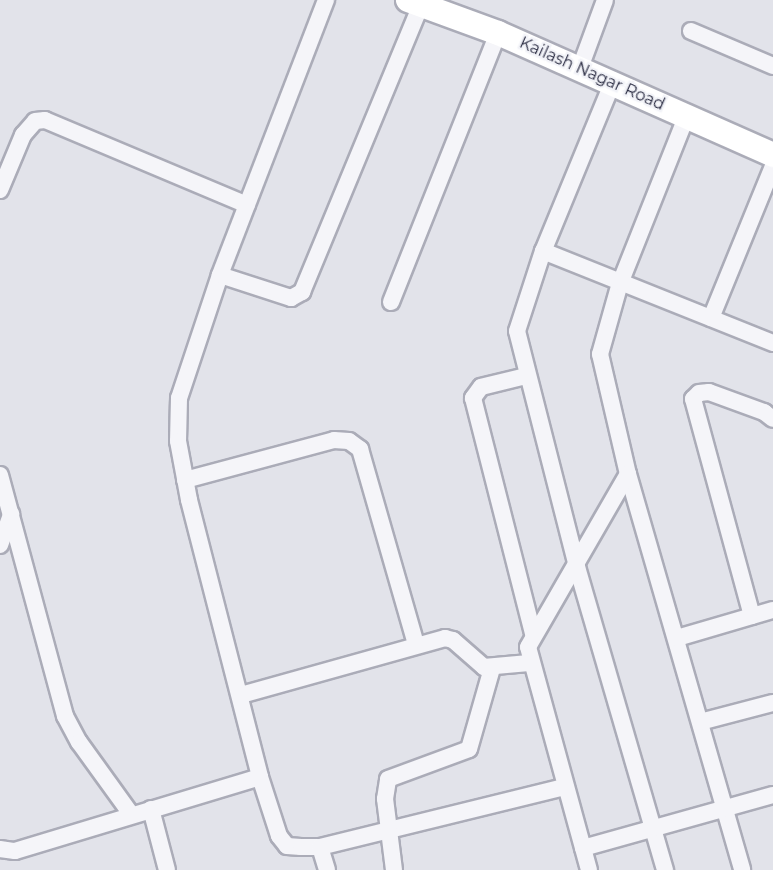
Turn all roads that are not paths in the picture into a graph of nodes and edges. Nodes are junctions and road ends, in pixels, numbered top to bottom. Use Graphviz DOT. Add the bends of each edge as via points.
graph roads {
  1 [pos="326,0"];
  2 [pos="605,0"];
  3 [pos="417,2"];
  4 [pos="692,31"];
  5 [pos="498,33"];
  6 [pos="773,66"];
  7 [pos="580,68"];
  8 [pos="612,84"];
  9 [pos="687,115"];
  10 [pos="773,155"];
  11 [pos="773,166"];
  12 [pos="0,190"];
  13 [pos="247,205"];
  14 [pos="543,251"];
  15 [pos="220,275"];
  16 [pos="620,283"];
  17 [pos="391,302"];
  18 [pos="711,318"];
  19 [pos="773,343"];
  20 [pos="526,376"];
  21 [pos="773,420"];
  22 [pos="628,474"];
  23 [pos="0,476"];
  24 [pos="185,480"];
  25 [pos="10,514"];
  26 [pos="0,545"];
  27 [pos="577,567"];
  28 [pos="773,610"];
  29 [pos="752,616"];
  30 [pos="533,633"];
  31 [pos="676,638"];
  32 [pos="416,644"];
  33 [pos="529,663"];
  34 [pos="492,668"];
  35 [pos="241,695"];
  36 [pos="773,703"];
  37 [pos="700,722"];
  38 [pos="260,777"];
  39 [pos="564,788"];
  40 [pos="773,795"];
  41 [pos="725,808"];
  42 [pos="151,809"];
  43 [pos="131,814"];
  44 [pos="654,828"];
  45 [pos="391,831"];
  46 [pos="320,847"];
  47 [pos="583,848"];
  48 [pos="0,849"];
  49 [pos="167,870"];
  50 [pos="327,870"];
  51 [pos="394,870"];
  52 [pos="589,870"];
  53 [pos="665,870"];
  54 [pos="742,870"];
  1 -- 13 [label="street"];
  2 -- 7 [label="street"];
  3 -- 5 [label="street, Kailash Nagar Road"];
  3 -- 15 [label="street" via="302,292 291,298"];
  4 -- 6 [label="street"];
  5 -- 7 [label="street, Kailash Nagar Road"];
  5 -- 17 [label="street"];
  7 -- 8 [label="street, Kailash Nagar Road"];
  8 -- 9 [label="street, Kailash Nagar Road"];
  8 -- 14 [label="street"];
  9 -- 10 [label="street, Kailash Nagar Road"];
  9 -- 16 [label="street"];
  11 -- 18 [label="street"];
  12 -- 13 [label="street" via="23,135 35,121 45,120"];
  13 -- 15 [label="street"];
  14 -- 16 [label="street"];
  14 -- 20 [label="street" via="517,331"];
  15 -- 24 [label="street" via="179,398 178,441"];
  16 -- 18 [label="street"];
  16 -- 22 [label="street" via="600,354"];
  18 -- 19 [label="street"];
  20 -- 27 [label="street"];
  20 -- 30 [label="street" via="481,387 473,398"];
  21 -- 29 [label="street" via="764,412 710,392 699,393 693,399"];
  22 -- 27 [label="street"];
  22 -- 31 [label="street"];
  23 -- 25 [label="street"];
  24 -- 32 [label="street" via="334,440 349,441 360,449"];
  24 -- 35 [label="street"];
  25 -- 26 [label="street"];
  25 -- 43 [label="street" via="65,716"];
  27 -- 30 [label="street"];
  27 -- 44 [label="street"];
  28 -- 29 [label="street"];
  29 -- 31 [label="street"];
  30 -- 33 [label="street" via="528,647"];
  31 -- 37 [label="street"];
  32 -- 34 [label="street" via="453,640 476,663"];
  32 -- 35 [label="street"];
  33 -- 34 [label="street"];
  33 -- 39 [label="street"];
  34 -- 45 [label="street" via="470,749 388,779 385,799"];
  35 -- 38 [label="street"];
  36 -- 37 [label="street"];
  37 -- 41 [label="street"];
  38 -- 42 [label="street"];
  38 -- 46 [label="street" via="279,836 287,846"];
  39 -- 45 [label="street"];
  39 -- 47 [label="street"];
  40 -- 41 [label="street"];
  41 -- 44 [label="street"];
  41 -- 54 [label="street"];
  42 -- 43 [label="street"];
  42 -- 49 [label="street"];
  43 -- 48 [label="street" via="15,851"];
  44 -- 47 [label="street"];
  44 -- 53 [label="street"];
  45 -- 46 [label="street"];
  45 -- 51 [label="street"];
  46 -- 50 [label="street"];
  47 -- 52 [label="street"];
}
